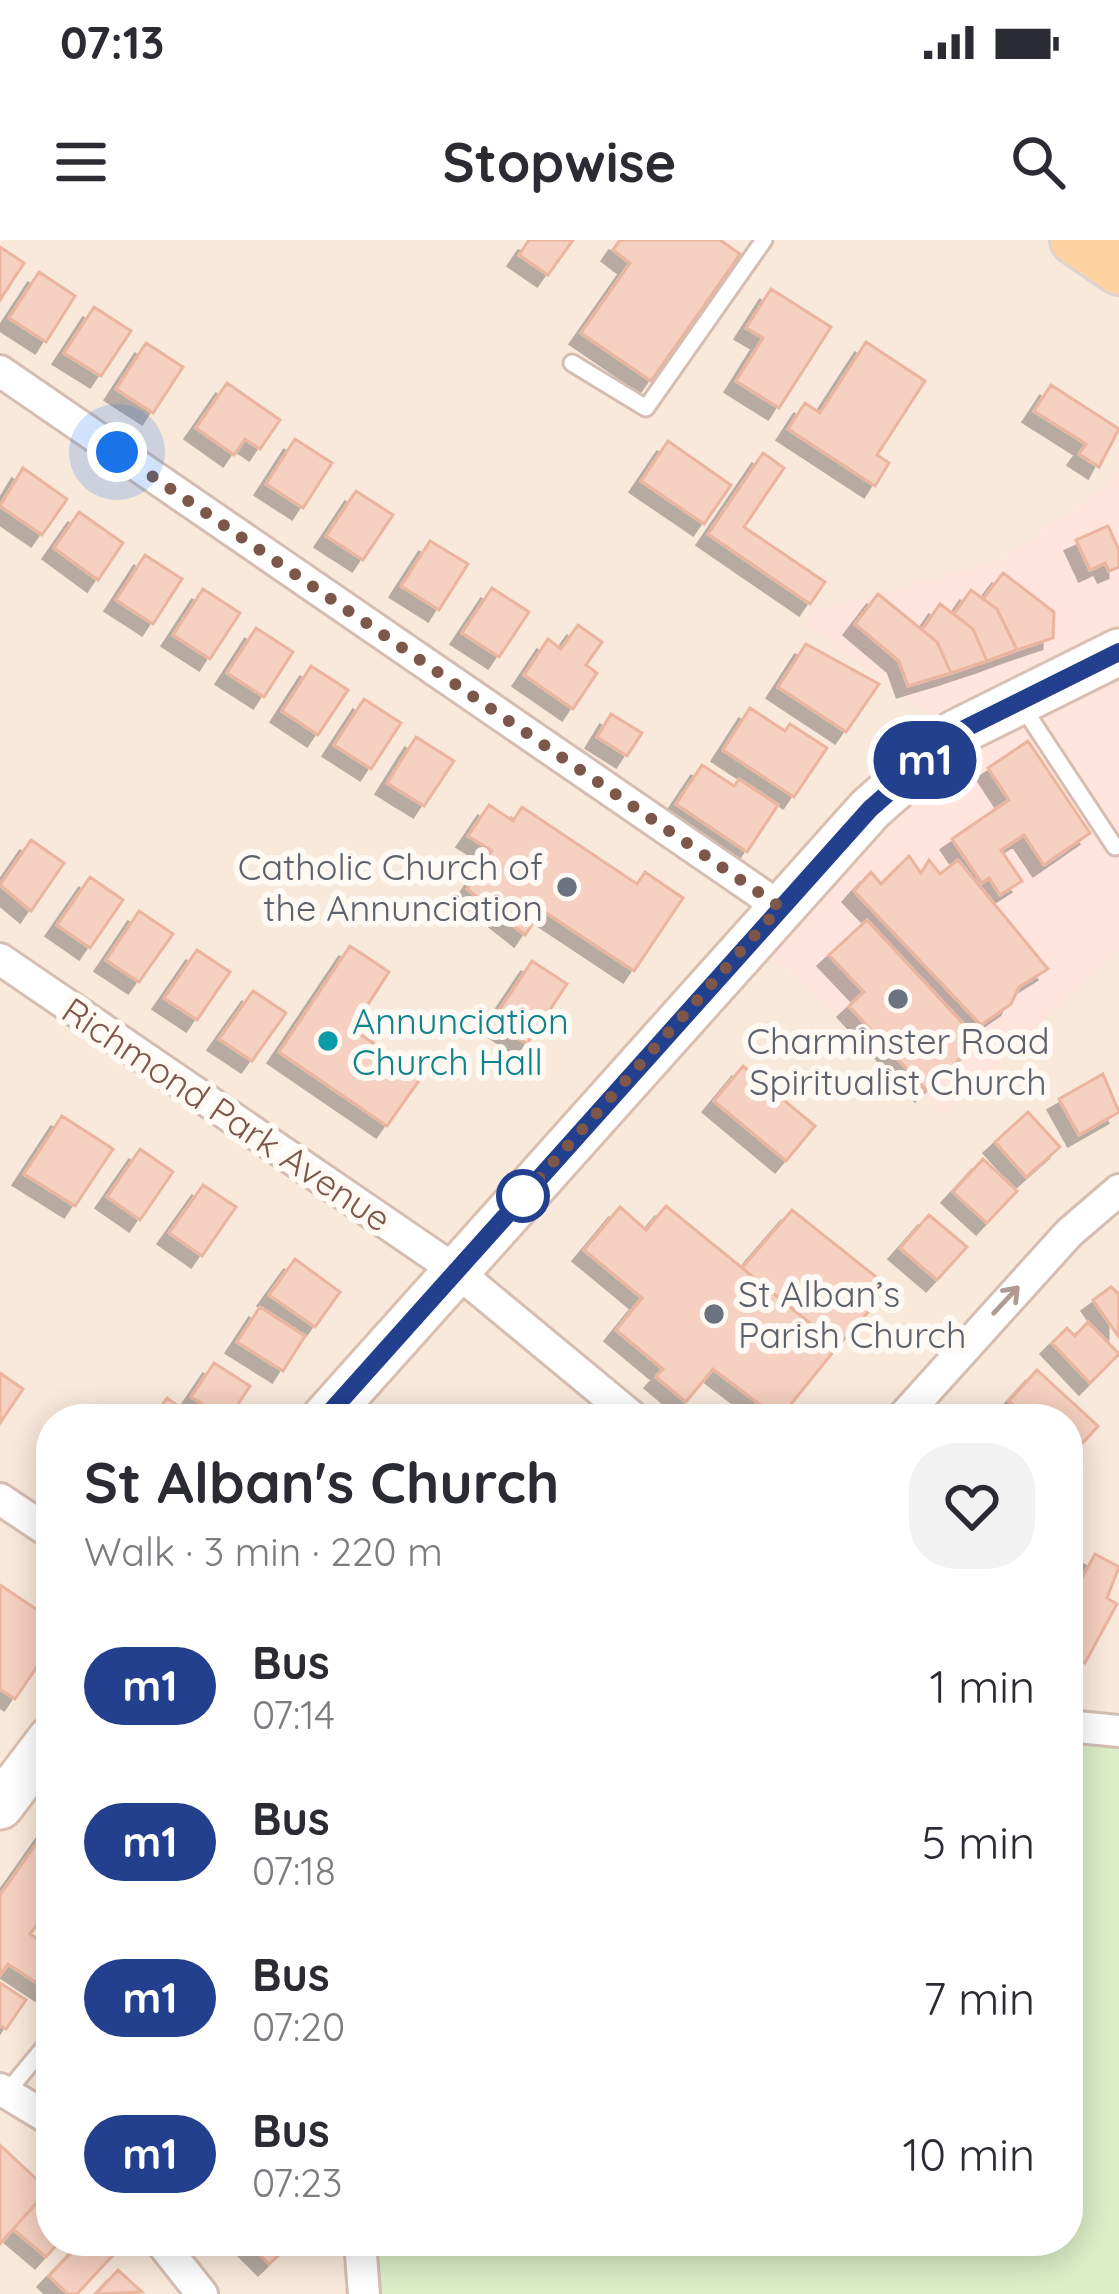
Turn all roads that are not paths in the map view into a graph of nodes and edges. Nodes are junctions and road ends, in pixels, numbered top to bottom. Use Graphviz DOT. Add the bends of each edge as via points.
graph roads {
  1 [pos="764,240"];
  2 [pos="1075,240"];
  3 [pos="1119,271"];
  4 [pos="572,362"];
  5 [pos="0,371"];
  6 [pos="1119,652"];
  7 [pos="1018,701"];
  8 [pos="1114,847"];
  9 [pos="780,907"];
  10 [pos="0,959"];
  11 [pos="1119,1190"];
  12 [pos="455,1270"];
  13 [pos="337,1404"];
  14 [pos="617,1404"];
  15 [pos="915,1404"];
  16 [pos="0,1499"];
  17 [pos="36,1523"];
  18 [pos="1083,1727"];
  19 [pos="1119,1731"];
  20 [pos="36,1759"];
  21 [pos="0,1806"];
  22 [pos="36,2056"];
  23 [pos="4,2091"];
  24 [pos="36,2111"];
  25 [pos="172,2256"];
  26 [pos="361,2256"];
  27 [pos="202,2294"];
  28 [pos="364,2294"];
  1 -- 4 [label="lane" via="646,408"];
  2 -- 3 [label="main road"];
  5 -- 9 [label="street"];
  6 -- 7 [label="main road"];
  7 -- 8 [label="lane"];
  7 -- 9 [label="main road" via="956,733 870,809"];
  9 -- 12 [label="main road"];
  10 -- 12 [label="street, Richmond Park Avenue"];
  15 -- 11 [label="street, one-way"];
  12 -- 13 [label="main road"];
  12 -- 14 [label="street, Richmond Park Avenue"];
  16 -- 17 [label="street"];
  18 -- 19 [label="street"];
  20 -- 21 [label="main road"];
  22 -- 23 [label="lane"];
  23 -- 24 [label="street"];
  25 -- 27 [label="street"];
  26 -- 28 [label="street"];
}
